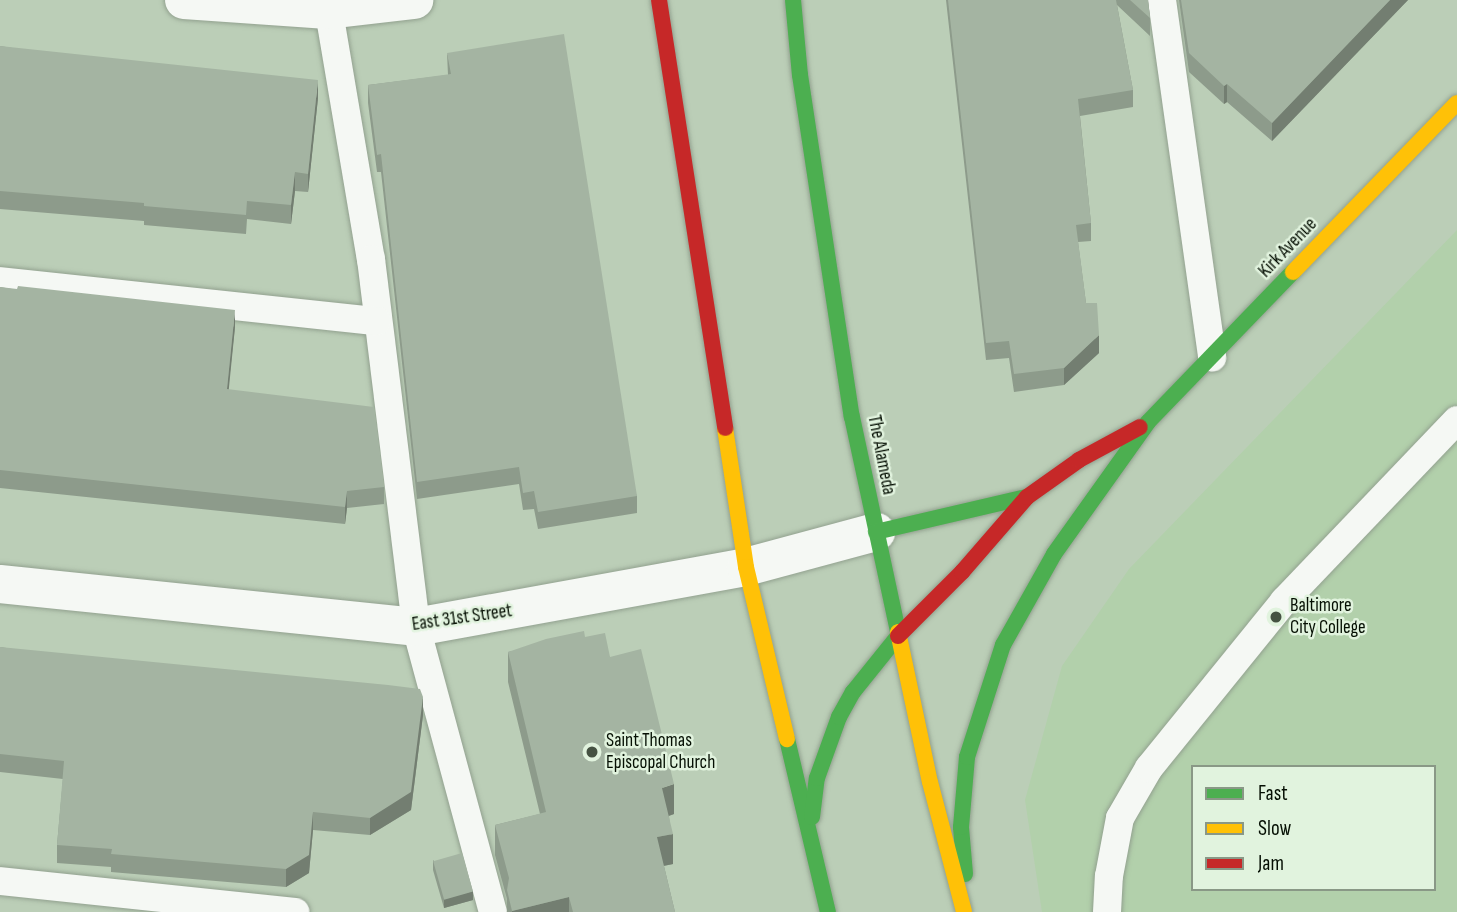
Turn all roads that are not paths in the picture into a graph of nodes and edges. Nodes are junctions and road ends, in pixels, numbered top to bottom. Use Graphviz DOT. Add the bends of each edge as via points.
graph roads {
  1 [pos="184,0"];
  2 [pos="414,0"];
  3 [pos="660,0"];
  4 [pos="793,0"];
  5 [pos="1162,0"];
  6 [pos="328,5"];
  7 [pos="1457,103"];
  8 [pos="0,281"];
  9 [pos="377,320"];
  10 [pos="1212,358"];
  11 [pos="1457,421"];
  12 [pos="1148,422"];
  13 [pos="1027,498"];
  14 [pos="876,532"];
  15 [pos="746,567"];
  16 [pos="0,584"];
  17 [pos="416,627"];
  18 [pos="898,636"];
  19 [pos="811,843"];
  20 [pos="0,881"];
  21 [pos="295,912"];
  22 [pos="493,912"];
  23 [pos="828,912"];
  24 [pos="964,912"];
  25 [pos="970,912"];
  26 [pos="1107,912"];
  1 -- 6 [label="street"];
  2 -- 6 [label="street"];
  3 -- 15 [label="main road"];
  4 -- 14 [label="main road, The Alameda" via="839,339"];
  5 -- 10 [label="lane"];
  6 -- 9 [label="lane" via="371,258"];
  7 -- 10 [label="main road, Kirk Avenue"];
  8 -- 9 [label="lane"];
  9 -- 17 [label="lane"];
  10 -- 12 [label="main road, Kirk Avenue"];
  11 -- 26 [label="lane" via="1284,601 1149,768 1120,818"];
  12 -- 13 [label="main road, Kirk Avenue" via="1079,460"];
  12 -- 25 [label="main road, Kirk Avenue" via="1054,554 1019,613 992,672 967,757 962,792"];
  13 -- 14 [label="main road, Kirk Avenue"];
  13 -- 18 [label="main road, Kirk Avenue" via="944,592"];
  14 -- 15 [label="street, East 31st Street"];
  14 -- 18 [label="main road, The Alameda"];
  15 -- 17 [label="street, East 31st Street"];
  15 -- 19 [label="main road"];
  16 -- 17 [label="street, East 31st Street"];
  17 -- 22 [label="lane"];
  18 -- 19 [label="main road, Kirk Avenue" via="839,717 817,778"];
  18 -- 24 [label="main road, The Alameda"];
  19 -- 23 [label="main road"];
  20 -- 21 [label="lane"];
}
